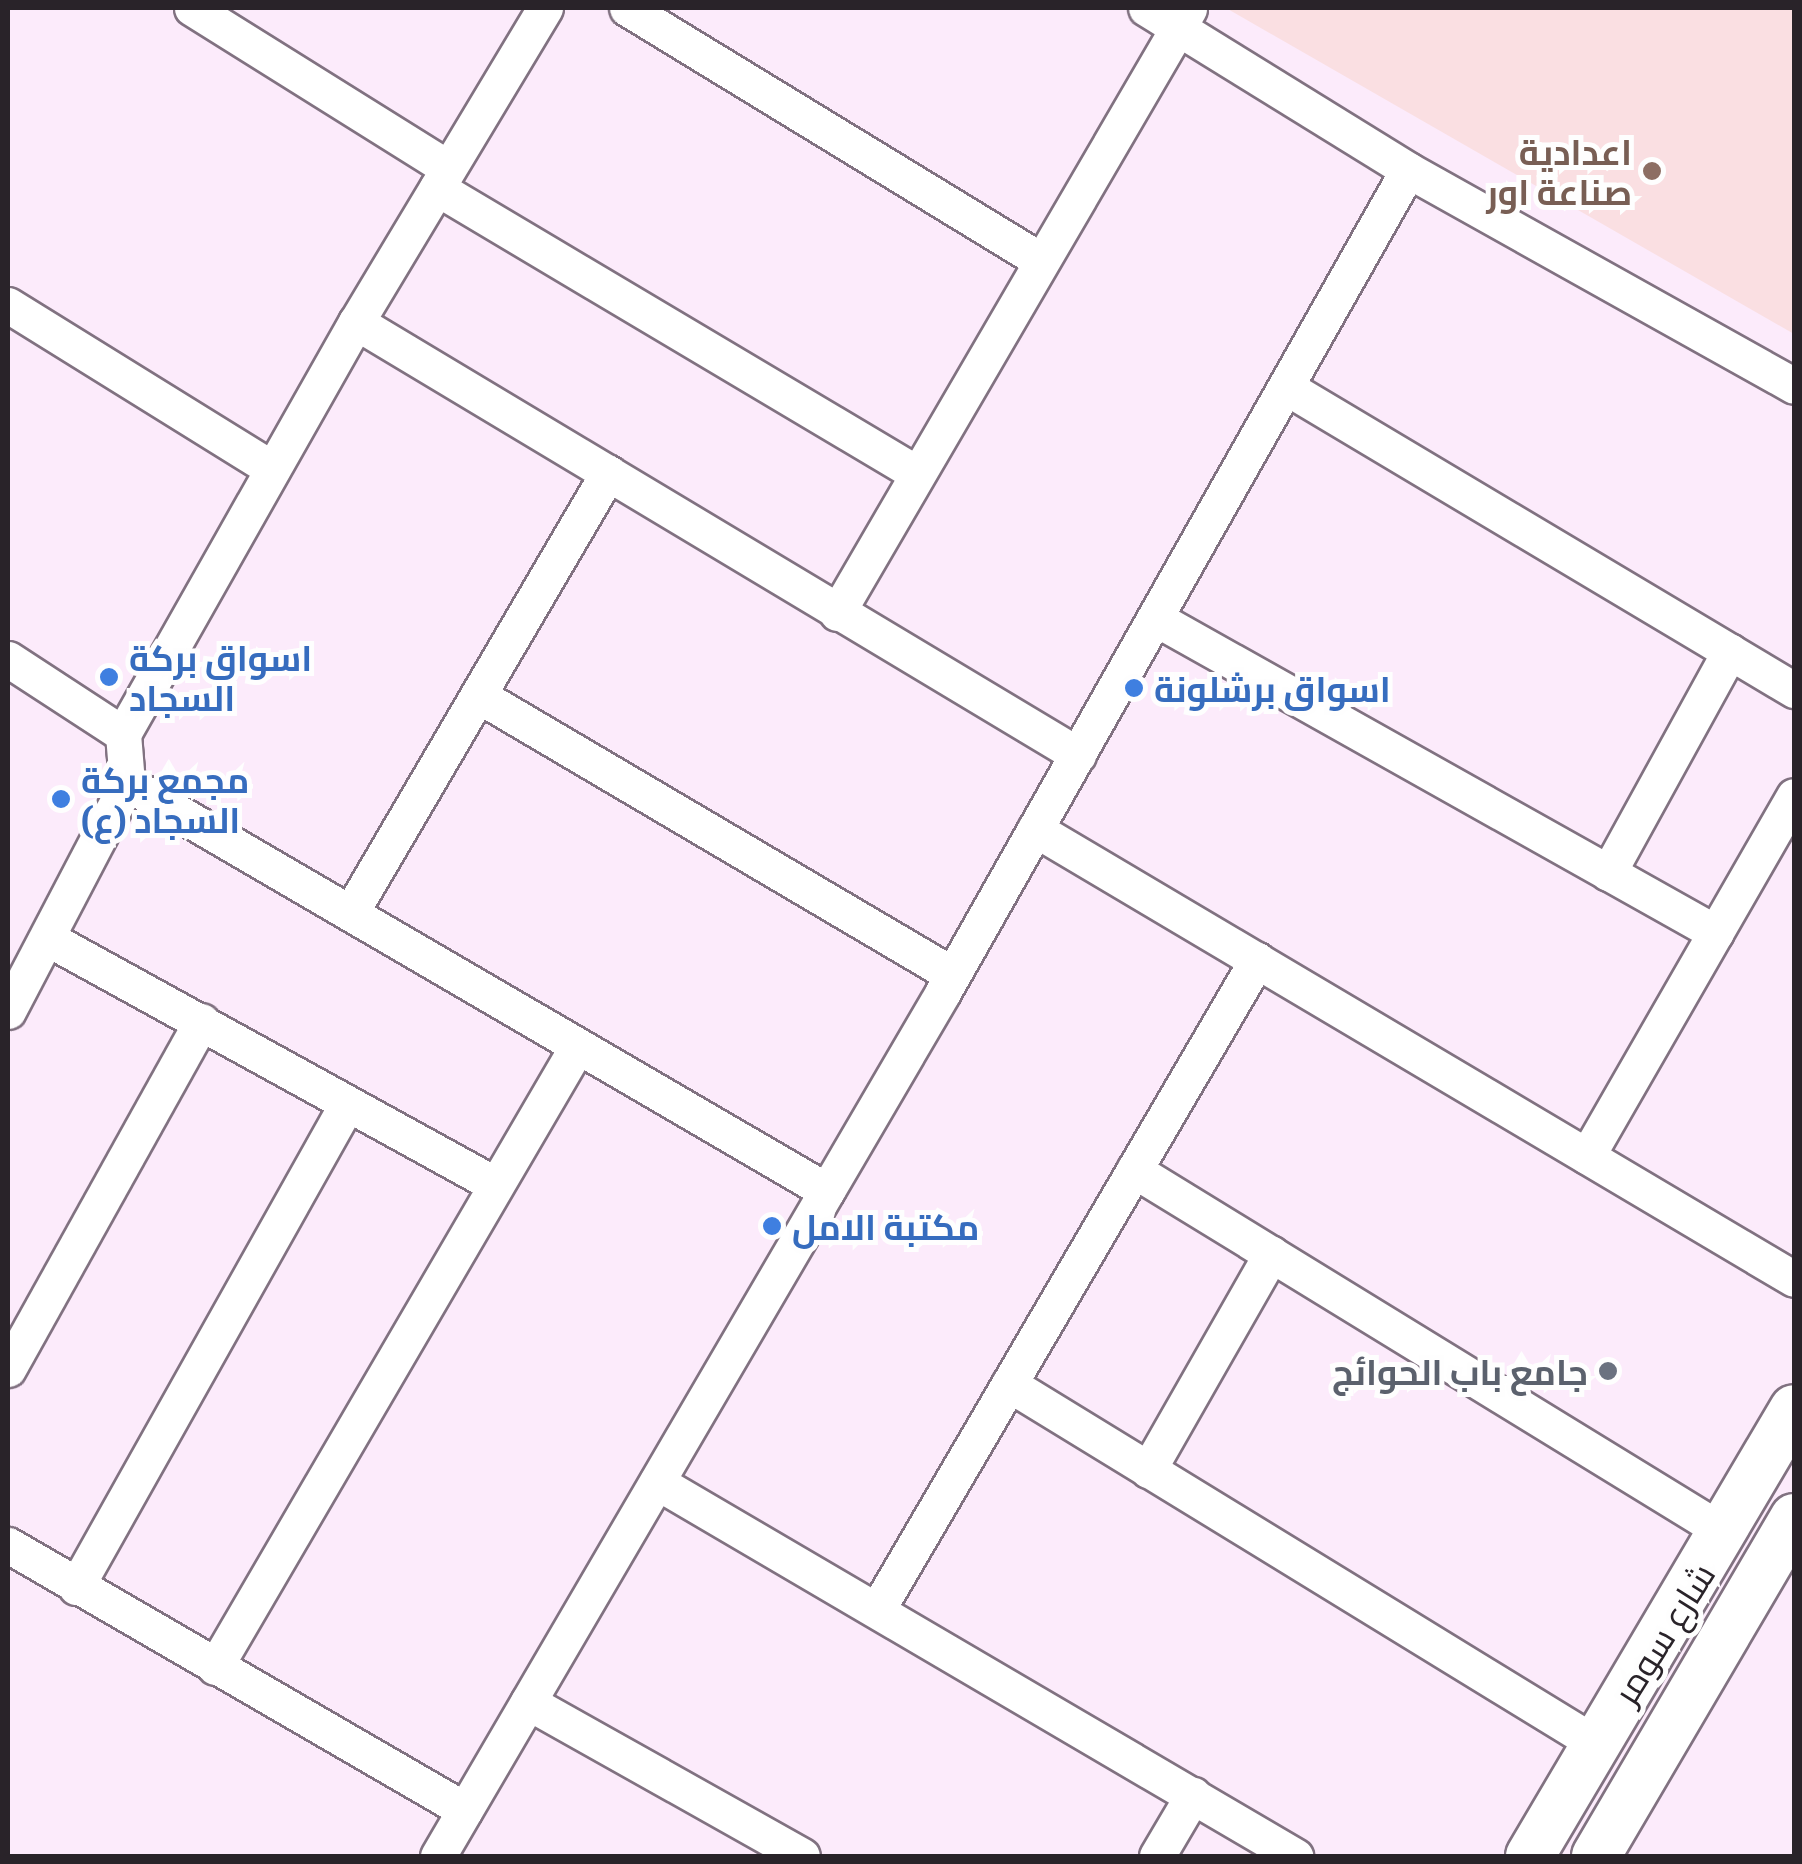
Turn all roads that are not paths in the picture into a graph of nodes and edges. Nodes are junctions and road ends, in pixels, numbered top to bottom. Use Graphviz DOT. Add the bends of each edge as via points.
graph roads {
  1 [pos="192,8"];
  2 [pos="546,8"];
  3 [pos="627,8"];
  4 [pos="1146,8"];
  5 [pos="1185,17"];
  6 [pos="1408,170"];
  7 [pos="443,178"];
  8 [pos="1041,261"];
  9 [pos="8,305"];
  10 [pos="356,322"];
  11 [pos="1794,386"];
  12 [pos="1286,387"];
  13 [pos="272,469"];
  14 [pos="608,473"];
  15 [pos="916,473"];
  16 [pos="838,613"];
  17 [pos="1156,618"];
  18 [pos="1730,651"];
  19 [pos="8,659"];
  20 [pos="1794,690"];
  21 [pos="478,695"];
  22 [pos="123,734"];
  23 [pos="1078,755"];
  24 [pos="127,783"];
  25 [pos="1794,796"];
  26 [pos="1035,830"];
  27 [pos="1608,873"];
  28 [pos="350,912"];
  29 [pos="1716,932"];
  30 [pos="47,938"];
  31 [pos="1257,960"];
  32 [pos="953,975"];
  33 [pos="8,1008"];
  34 [pos="202,1021"];
  35 [pos="577,1048"];
  36 [pos="347,1104"];
  37 [pos="1587,1156"];
  38 [pos="1134,1170"];
  39 [pos="496,1186"];
  40 [pos="828,1191"];
  41 [pos="1271,1254"];
  42 [pos="1794,1279"];
  43 [pos="8,1369"];
  44 [pos="1009,1384"];
  45 [pos="1794,1409"];
  46 [pos="1148,1470"];
  47 [pos="657,1482"];
  48 [pos="1794,1518"];
  49 [pos="1724,1532"];
  50 [pos="8,1545"];
  51 [pos="76,1587"];
  52 [pos="877,1610"];
  53 [pos="215,1667"];
  54 [pos="528,1702"];
  55 [pos="1595,1743"];
  56 [pos="1193,1795"];
  57 [pos="466,1810"];
  58 [pos="438,1856"];
  59 [pos="802,1856"];
  60 [pos="1158,1856"];
  61 [pos="1295,1856"];
  62 [pos="1530,1856"];
  63 [pos="1596,1856"];
  1 -- 7 [label="street"];
  2 -- 7 [label="street"];
  3 -- 8 [label="street"];
  4 -- 5 [label="street"];
  5 -- 6 [label="street"];
  5 -- 8 [label="street"];
  6 -- 11 [label="street"];
  6 -- 12 [label="street"];
  7 -- 10 [label="street"];
  7 -- 15 [label="street"];
  8 -- 15 [label="street"];
  9 -- 13 [label="street"];
  10 -- 13 [label="street"];
  10 -- 14 [label="street"];
  12 -- 17 [label="street"];
  12 -- 18 [label="street"];
  13 -- 22 [label="street"];
  14 -- 16 [label="street"];
  14 -- 21 [label="street"];
  15 -- 16 [label="street"];
  16 -- 23 [label="street"];
  17 -- 23 [label="street"];
  17 -- 27 [label="street"];
  18 -- 20 [label="street"];
  18 -- 27 [label="street"];
  19 -- 22 [label="street"];
  21 -- 28 [label="street"];
  21 -- 32 [label="street"];
  22 -- 24 [label="street"];
  23 -- 26 [label="street"];
  24 -- 28 [label="street"];
  24 -- 30 [label="street"];
  25 -- 29 [label="street"];
  26 -- 31 [label="street"];
  26 -- 32 [label="street"];
  27 -- 29 [label="street"];
  28 -- 35 [label="street"];
  29 -- 37 [label="street"];
  30 -- 33 [label="street"];
  30 -- 34 [label="street"];
  31 -- 37 [label="street"];
  31 -- 38 [label="street"];
  32 -- 40 [label="street"];
  34 -- 36 [label="street"];
  34 -- 43 [label="street"];
  35 -- 39 [label="street"];
  35 -- 40 [label="street"];
  36 -- 39 [label="street"];
  36 -- 51 [label="street"];
  37 -- 42 [label="street"];
  38 -- 41 [label="street"];
  38 -- 44 [label="street"];
  39 -- 53 [label="street"];
  40 -- 47 [label="street"];
  41 -- 46 [label="street"];
  41 -- 49 [label="street"];
  44 -- 46 [label="street"];
  44 -- 52 [label="street"];
  45 -- 49 [label="main road, شارع سومر"];
  46 -- 55 [label="street"];
  47 -- 52 [label="street"];
  47 -- 54 [label="street"];
  48 -- 63 [label="main road, شارع سومر"];
  49 -- 55 [label="main road, شارع سومر"];
  50 -- 51 [label="street"];
  51 -- 53 [label="street"];
  52 -- 56 [label="street"];
  53 -- 57 [label="street"];
  54 -- 57 [label="street"];
  54 -- 59 [label="street"];
  55 -- 62 [label="main road, شارع سومر"];
  56 -- 60 [label="street"];
  56 -- 61 [label="street"];
  57 -- 58 [label="street"];
}
